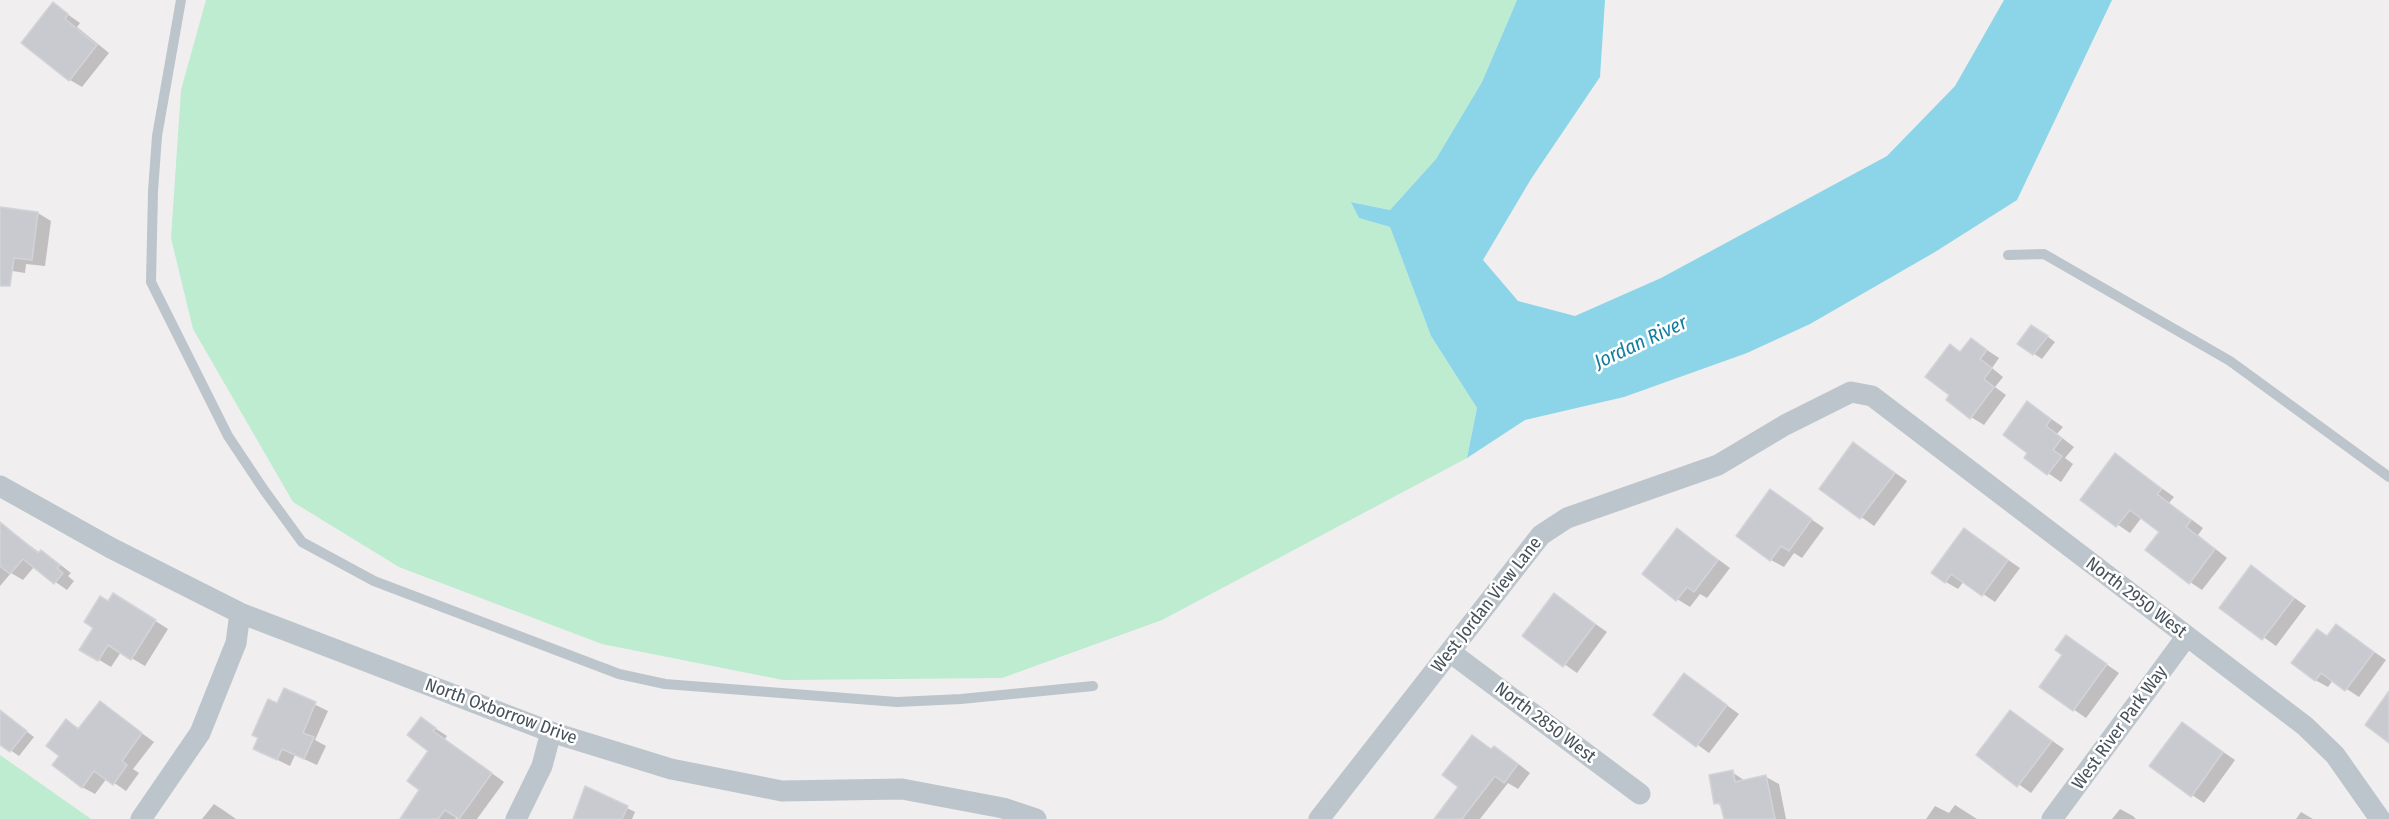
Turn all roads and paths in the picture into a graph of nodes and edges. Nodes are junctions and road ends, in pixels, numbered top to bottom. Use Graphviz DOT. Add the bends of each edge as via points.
graph roads {
  1 [pos="181,0"];
  2 [pos="2008,255"];
  3 [pos="1872,396"];
  4 [pos="2389,477"];
  5 [pos="0,486"];
  6 [pos="240,613"];
  7 [pos="2187,636"];
  8 [pos="1450,652"];
  9 [pos="1093,686"];
  10 [pos="551,732"];
  11 [pos="1640,794"];
  12 [pos="141,819"];
  13 [pos="516,819"];
  14 [pos="1036,819"];
  15 [pos="1318,819"];
  16 [pos="2052,819"];
  17 [pos="2380,819"];
  1 -- 9 [label="lane" via="157,136 151,282 228,436 302,542 374,581 619,674 665,684 897,702"];
  2 -- 4 [label="lane" via="2044,254 2230,362"];
  3 -- 7 [label="street, North 2950 West"];
  3 -- 8 [label="street, West Jordan View Lane" via="1851,392 1718,465 1567,518 1541,535"];
  5 -- 6 [label="street, North Oxborrow Drive"];
  6 -- 10 [label="street, North Oxborrow Drive"];
  6 -- 12 [label="street" via="236,643 201,733"];
  7 -- 16 [label="street, West River Park Way"];
  7 -- 17 [label="street, North 2950 West" via="2304,726 2335,755"];
  8 -- 11 [label="street, North 2850 West"];
  8 -- 15 [label="street, West Jordan View Lane"];
  10 -- 13 [label="street" via="542,766"];
  10 -- 14 [label="street, North Oxborrow Drive" via="671,769 782,790 902,789 1003,808"];
}
